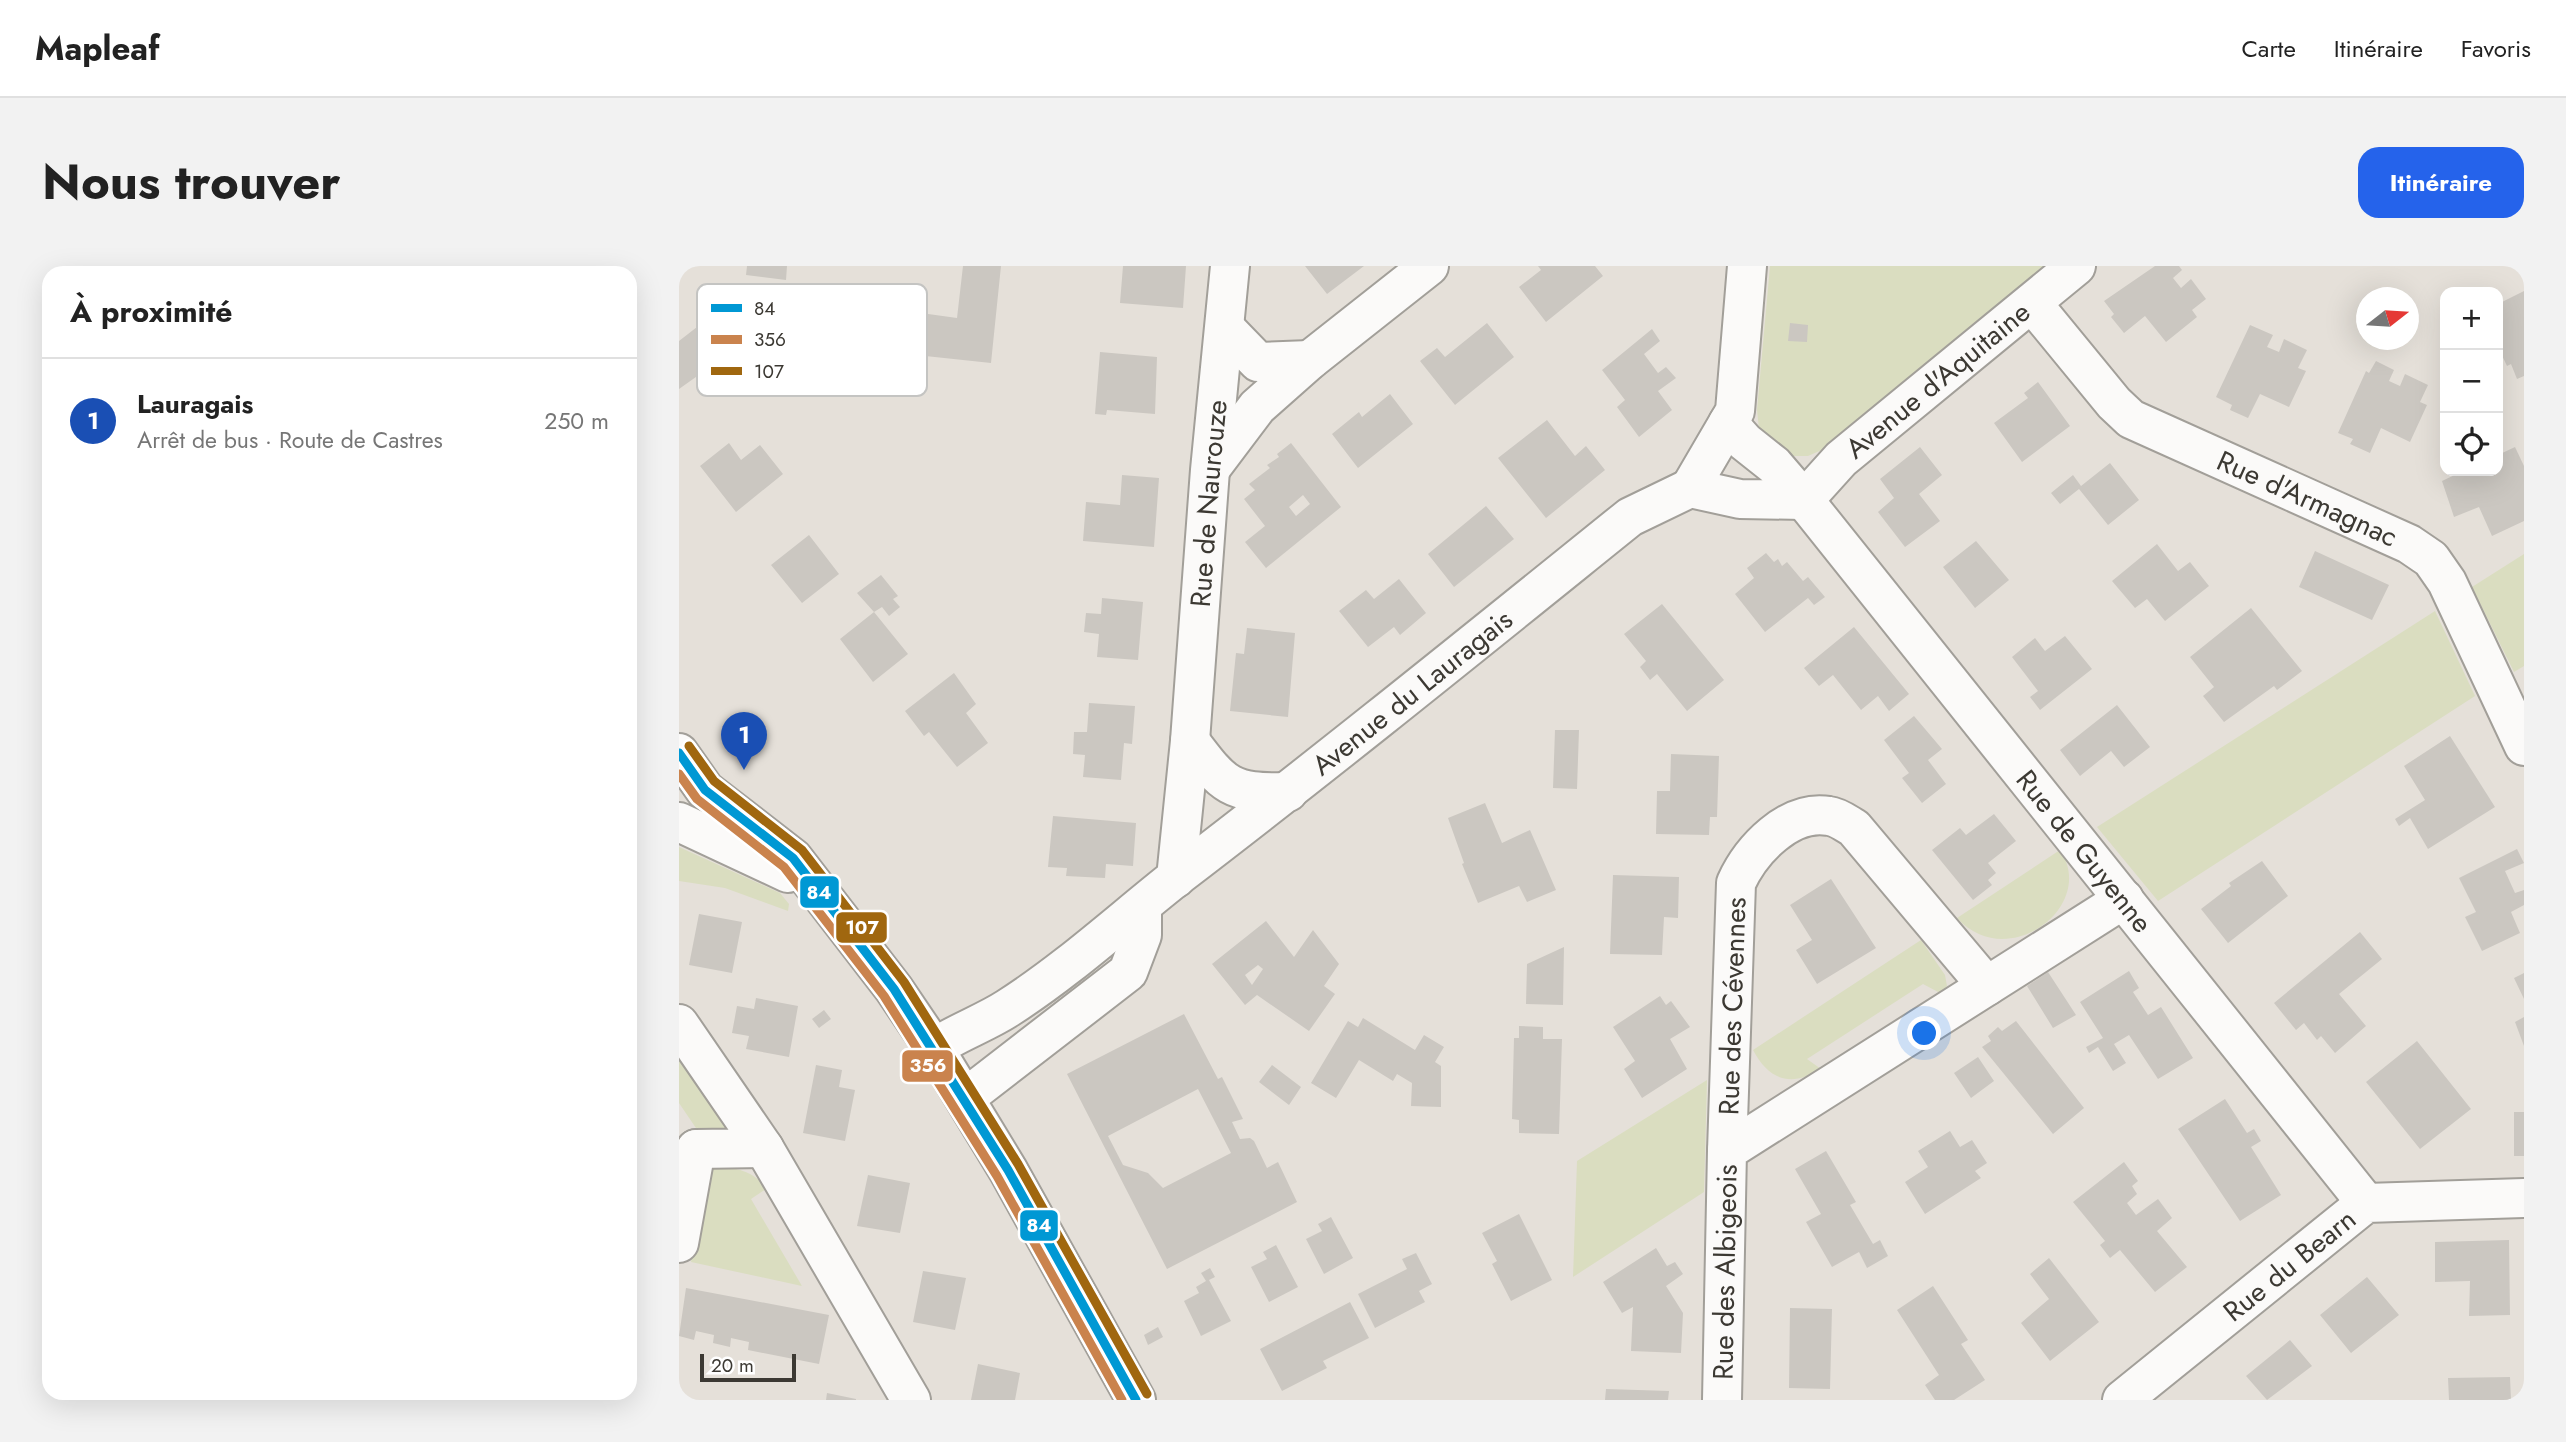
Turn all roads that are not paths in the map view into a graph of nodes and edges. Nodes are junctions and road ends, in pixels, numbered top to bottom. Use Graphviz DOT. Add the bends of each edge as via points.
graph roads {
  1 [pos="1230,266"];
  2 [pos="1429,266"];
  3 [pos="1747,266"];
  4 [pos="2076,266"];
  5 [pos="2032,303"];
  6 [pos="1225,328"];
  7 [pos="1311,360"];
  8 [pos="1728,423"];
  9 [pos="1210,470"];
  10 [pos="1690,488"];
  11 [pos="1804,500"];
  12 [pos="1191,741"];
  13 [pos="2524,746"];
  14 [pos="679,752"];
  15 [pos="1288,792"];
  16 [pos="679,822"];
  17 [pos="1176,878"];
  18 [pos="815,886"];
  19 [pos="2124,899"];
  20 [pos="1142,908"];
  21 [pos="1987,986"];
  22 [pos="679,1024"];
  23 [pos="934,1048"];
  24 [pos="965,1098"];
  25 [pos="687,1137"];
  26 [pos="764,1148"];
  27 [pos="1727,1151"];
  28 [pos="2524,1198"];
  29 [pos="2366,1203"];
  30 [pos="679,1243"];
  31 [pos="911,1400"];
  32 [pos="1136,1400"];
  33 [pos="1722,1400"];
  34 [pos="2122,1400"];
  1 -- 6 [label="street, Rue de Naurouze"];
  2 -- 7 [label="street"];
  3 -- 8 [label="street" via="1735,411"];
  4 -- 5 [label="street, Avenue d'Aquitaine"];
  5 -- 11 [label="street, Avenue d'Aquitaine" via="1841,459"];
  5 -- 13 [label="street, Rue d'Armagnac" via="2131,419 2409,544 2431,559 2447,583"];
  6 -- 7 [label="street" via="1258,362"];
  6 -- 9 [label="street, Rue de Naurouze"];
  7 -- 9 [label="street" via="1257,407"];
  8 -- 10 [label="street"];
  8 -- 11 [label="street, Rue de Guyenne"];
  9 -- 12 [label="street, Rue de Naurouze"];
  10 -- 11 [label="street" via="1740,499"];
  10 -- 15 [label="street, Avenue du Lauragais" via="1630,517"];
  11 -- 19 [label="street, Rue de Guyenne"];
  12 -- 15 [label="street" via="1219,779 1254,793"];
  12 -- 17 [label="street, Rue de Naurouze"];
  14 -- 18 [label="street" via="705,790 793,858"];
  15 -- 17 [label="street, Avenue du Lauragais"];
  16 -- 18 [label="street"];
  17 -- 20 [label="street, Avenue du Lauragais"];
  18 -- 23 [label="street"];
  19 -- 21 [label="street, Rue des Albigeois"];
  19 -- 29 [label="street, Rue de Guyenne"];
  20 -- 23 [label="street, Avenue du Lauragais" via="1007,1009"];
  20 -- 24 [label="street" via="1142,935 1128,972"];
  21 -- 27 [label="street, Rue des Albigeois"];
  21 -- 27 [label="street, Rue des Cévennes" via="1854,828 1832,816 1808,815 1779,830 1746,860 1735,883"];
  22 -- 26 [label="street"];
  23 -- 24 [label="street"];
  24 -- 32 [label="street"];
  25 -- 26 [label="street"];
  25 -- 30 [label="street"];
  26 -- 31 [label="street"];
  27 -- 33 [label="street, Rue des Albigeois"];
  28 -- 29 [label="street, Rue du Bearn"];
  29 -- 34 [label="street, Rue du Bearn"];
}
